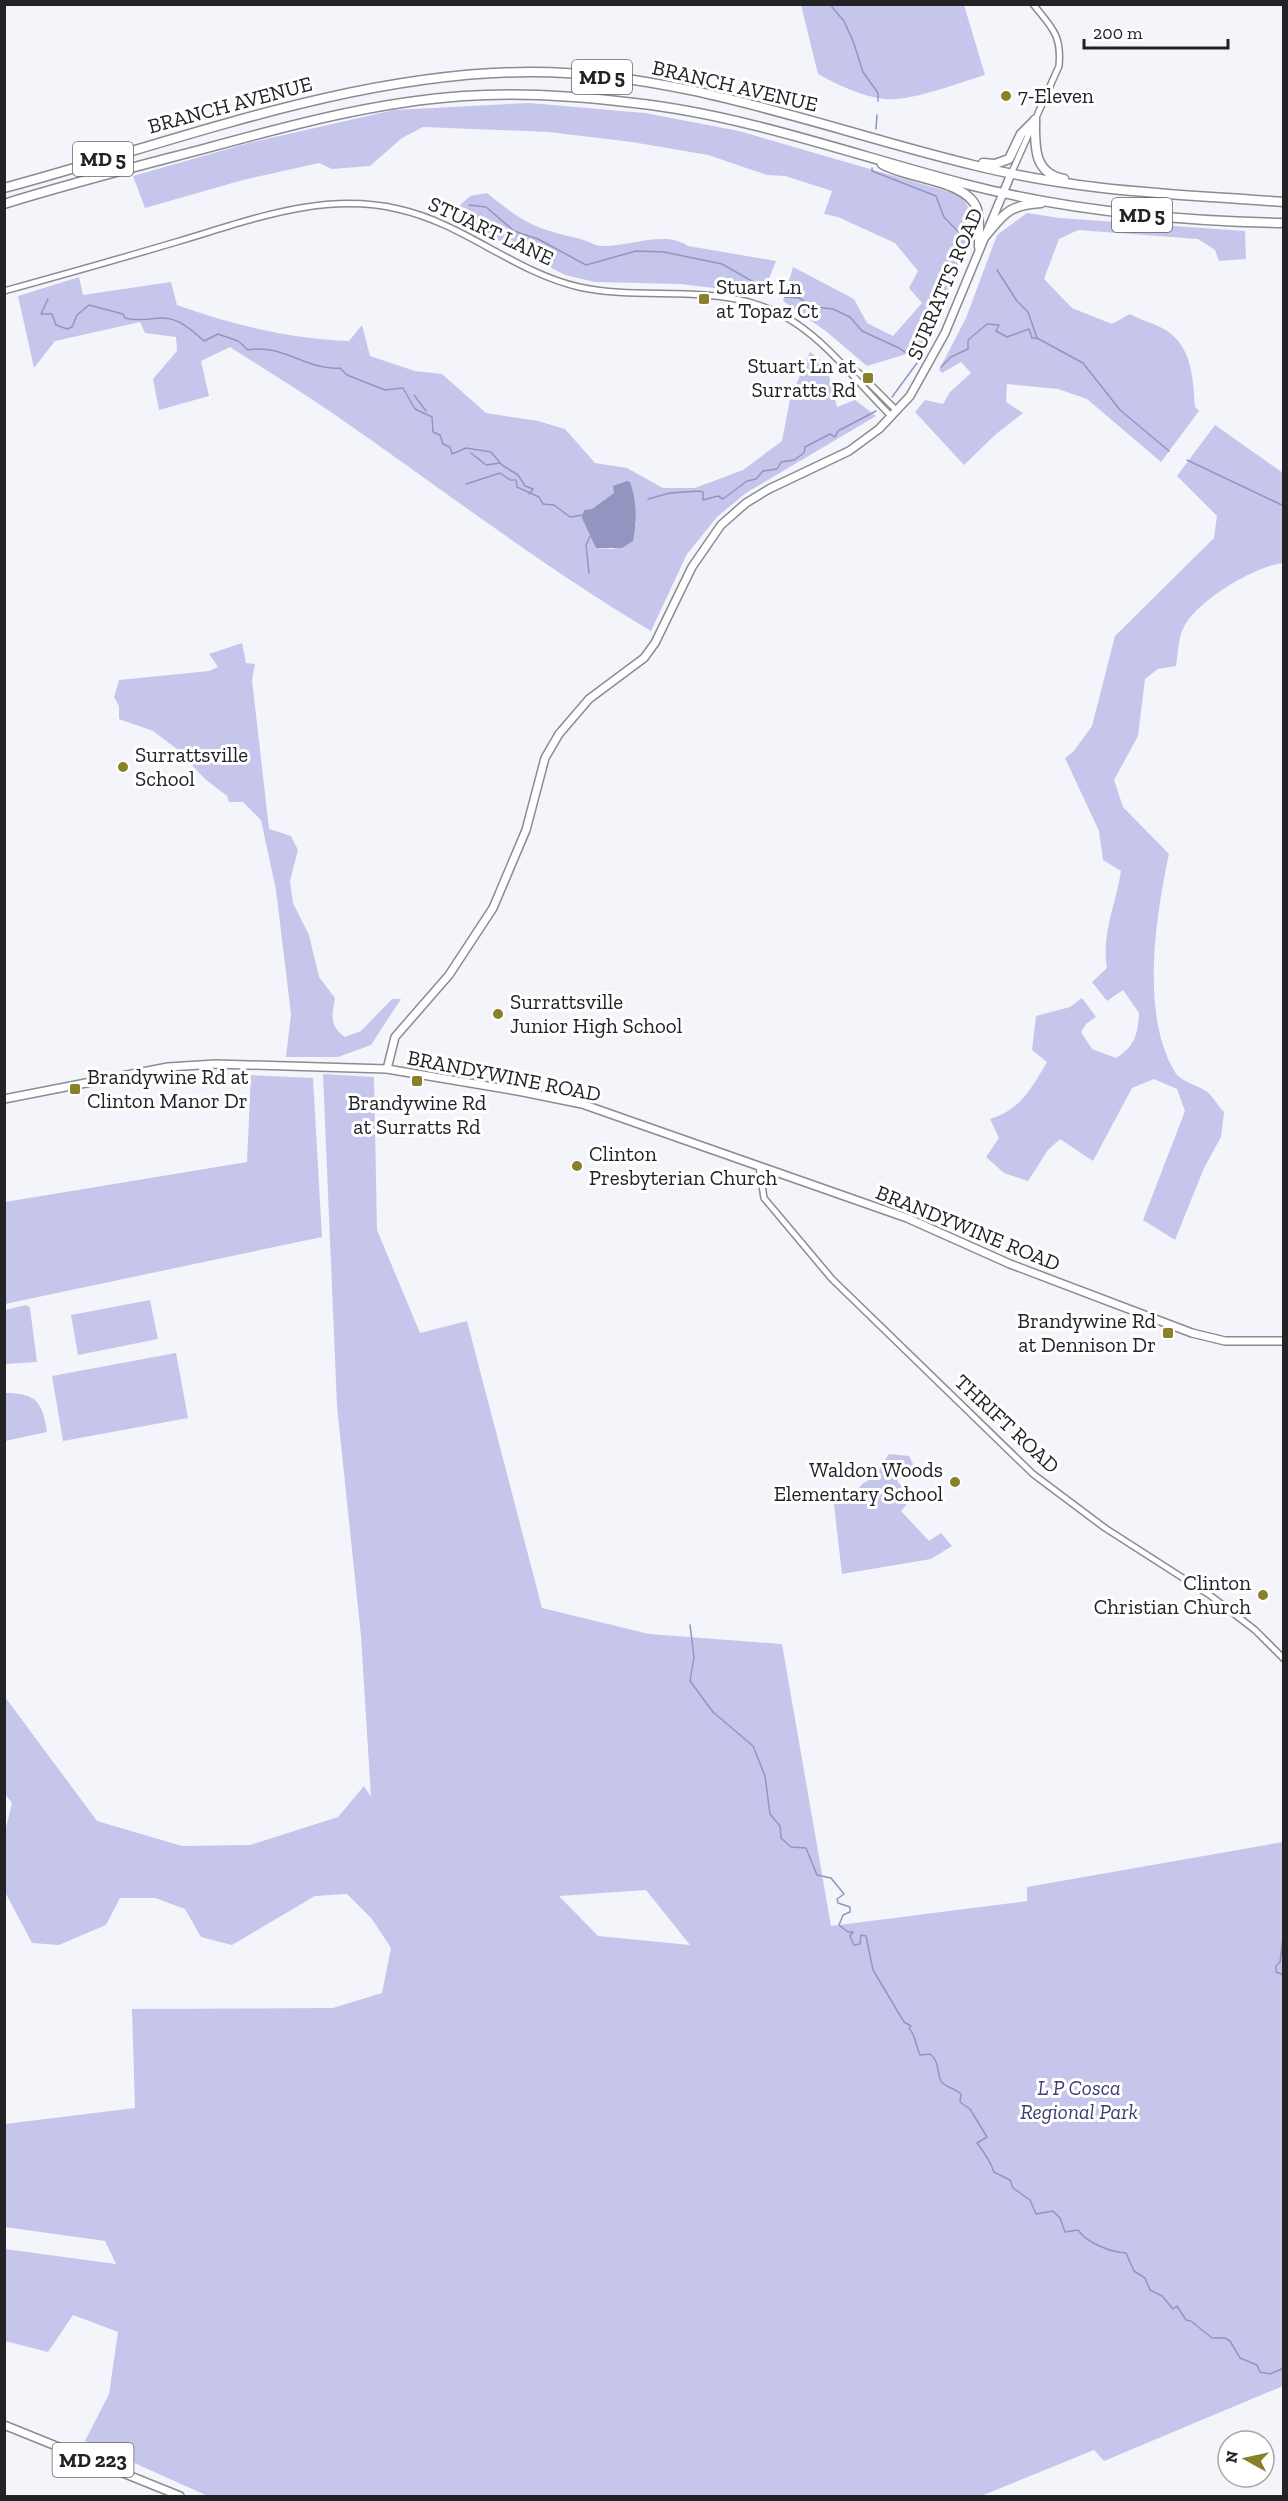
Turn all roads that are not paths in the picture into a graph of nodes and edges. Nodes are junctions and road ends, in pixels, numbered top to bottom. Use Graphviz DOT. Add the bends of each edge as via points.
graph roads {
  1 [pos="1033,4"];
  2 [pos="1035,120"];
  3 [pos="871,158"];
  4 [pos="955,160"];
  5 [pos="1011,174"];
  6 [pos="4,188"];
  7 [pos="1095,188"];
  8 [pos="1002,192"];
  9 [pos="1284,202"];
  10 [pos="1056,203"];
  11 [pos="4,204"];
  12 [pos="1284,223"];
  13 [pos="980,244"];
  14 [pos="4,291"];
  15 [pos="894,413"];
  16 [pos="387,1069"];
  17 [pos="4,1099"];
  18 [pos="759,1166"];
  19 [pos="1284,1341"];
  20 [pos="1284,1659"];
  21 [pos="4,2425"];
  22 [pos="180,2496"];
  1 -- 2 [label="street, SURRATTS ROAD" via="1055,31 1060,54 1055,78"];
  2 -- 4 [label="highway" via="1021,134 1005,161 990,164"];
  2 -- 5 [label="street, SURRATTS ROAD"];
  2 -- 7 [label="highway" via="1035,151 1045,170"];
  3 -- 8 [label="highway, BRANCH AVENUE / MD 5"];
  3 -- 11 [label="highway, BRANCH AVENUE / MD 5" via="636,103 536,95 468,96 333,116"];
  3 -- 13 [label="highway" via="894,171 961,189 976,207"];
  4 -- 5 [label="highway, BRANCH AVENUE / MD 5"];
  4 -- 6 [label="highway, BRANCH AVENUE / MD 5" via="657,85 576,74 523,72 449,76 363,89"];
  5 -- 7 [label="highway, BRANCH AVENUE / MD 5"];
  5 -- 8 [label="main road, SURRATTS ROAD"];
  7 -- 9 [label="highway, BRANCH AVENUE / MD 5"];
  8 -- 10 [label="highway, BRANCH AVENUE / MD 5"];
  8 -- 13 [label="main road, SURRATTS ROAD"];
  10 -- 12 [label="highway, BRANCH AVENUE / MD 5" via="1128,214"];
  10 -- 13 [label="highway" via="1011,208"];
  13 -- 15 [label="main road, SURRATTS ROAD" via="934,356 916,389"];
  14 -- 15 [label="street, STUART LANE" via="284,211 356,204 398,208 435,220 543,274 578,286 706,295 747,302 782,315 812,333 859,373"];
  15 -- 16 [label="main road, SURRATTS ROAD" via="849,451 746,503 711,536 644,658 589,699 553,743 542,768 526,830 493,908 449,975 394,1037"];
  16 -- 17 [label="main road, BRANDYWINE ROAD" via="192,1064"];
  16 -- 18 [label="main road, BRANDYWINE ROAD" via="569,1101"];
  18 -- 19 [label="main road, BRANDYWINE ROAD" via="905,1217 1010,1264 1192,1333 1234,1341"];
  18 -- 20 [label="street, THRIFT ROAD" via="764,1198 832,1279 1034,1474 1104,1528 1211,1596 1255,1630"];
  21 -- 22 [label="main road, MD 223"];
}
